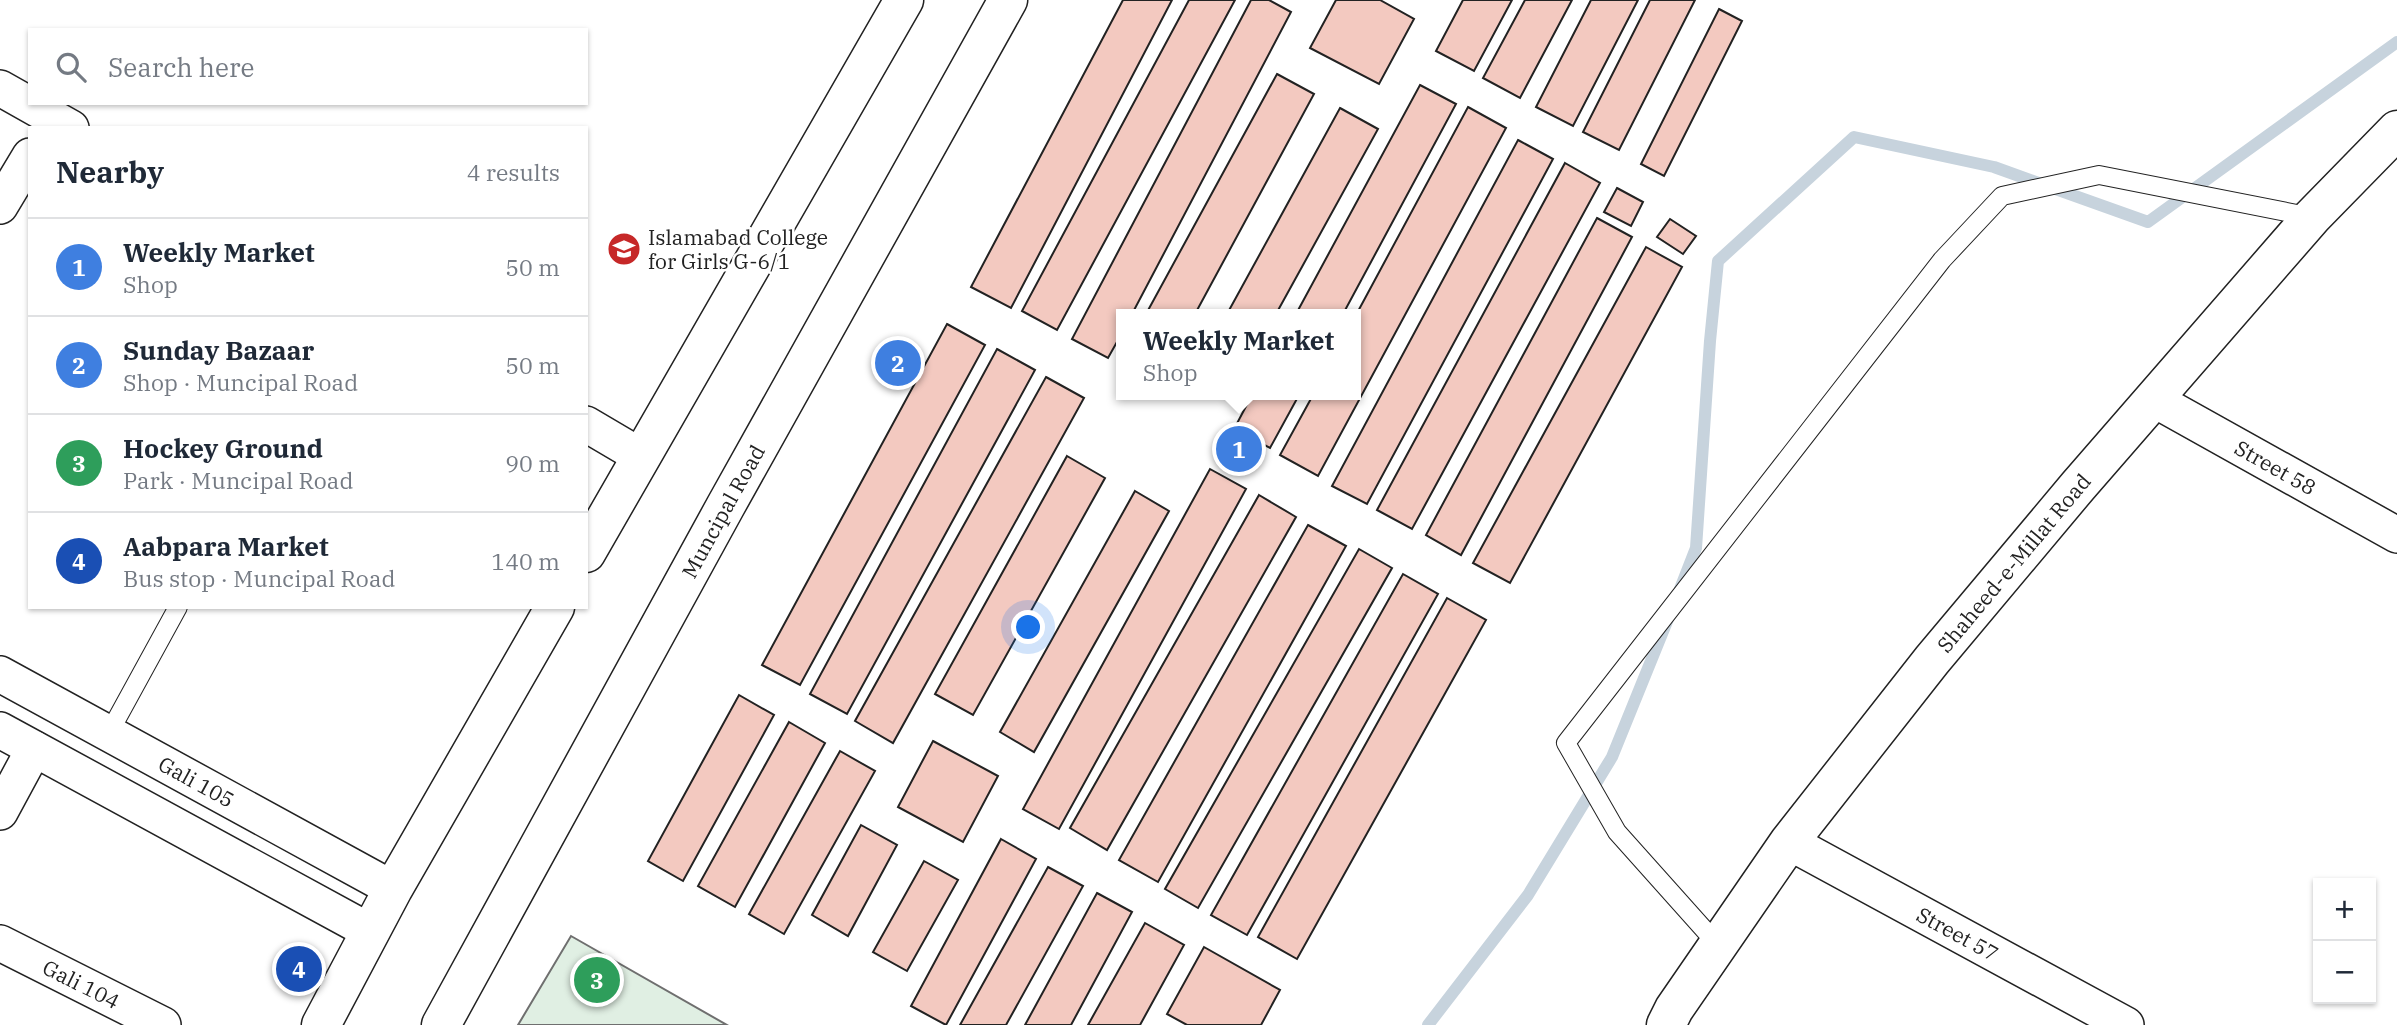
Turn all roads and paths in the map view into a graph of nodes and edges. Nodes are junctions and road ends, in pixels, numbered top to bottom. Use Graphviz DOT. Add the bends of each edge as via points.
graph roads {
  1 [pos="904,0"];
  2 [pos="1008,0"];
  3 [pos="0,88"];
  4 [pos="57,124"];
  5 [pos="2397,131"];
  6 [pos="28,159"];
  7 [pos="0,206"];
  8 [pos="2312,217"];
  9 [pos="2155,400"];
  10 [pos="588,425"];
  11 [pos="642,457"];
  12 [pos="2397,535"];
  13 [pos="588,551"];
  14 [pos="177,609"];
  15 [pos="554,609"];
  16 [pos="0,674"];
  17 [pos="0,730"];
  18 [pos="109,733"];
  19 [pos="34,749"];
  20 [pos="0,812"];
  21 [pos="1789,842"];
  22 [pos="393,888"];
  23 [pos="371,932"];
  24 [pos="0,943"];
  25 [pos="1718,945"];
  26 [pos="163,1025"];
  27 [pos="321,1025"];
  28 [pos="442,1025"];
  29 [pos="1666,1025"];
  30 [pos="2126,1025"];
  1 -- 11 [label="street"];
  2 -- 28 [label="street, Muncipal Road"];
  3 -- 4 [label="street"];
  5 -- 8 [label="street, Shaheed-e-Millat Road"];
  6 -- 7 [label="street"];
  8 -- 9 [label="street, Shaheed-e-Millat Road"];
  8 -- 25 [label="lane" via="2099,175 2002,197 1942,260 1566,743 1617,832"];
  9 -- 12 [label="street, Street 58"];
  9 -- 21 [label="street, Shaheed-e-Millat Road" via="1932,660"];
  10 -- 11 [label="street"];
  11 -- 13 [label="street"];
  14 -- 18 [label="lane"];
  15 -- 22 [label="street"];
  16 -- 18 [label="street, Gali 105"];
  17 -- 19 [label="street"];
  18 -- 22 [label="street, Gali 105"];
  19 -- 20 [label="street"];
  19 -- 23 [label="street"];
  21 -- 25 [label="street, Shaheed-e-Millat Road"];
  21 -- 30 [label="street, Street 57"];
  22 -- 23 [label="street"];
  23 -- 27 [label="street"];
  24 -- 26 [label="street, Gali 104"];
  25 -- 29 [label="street, Shaheed-e-Millat Road"];
}
